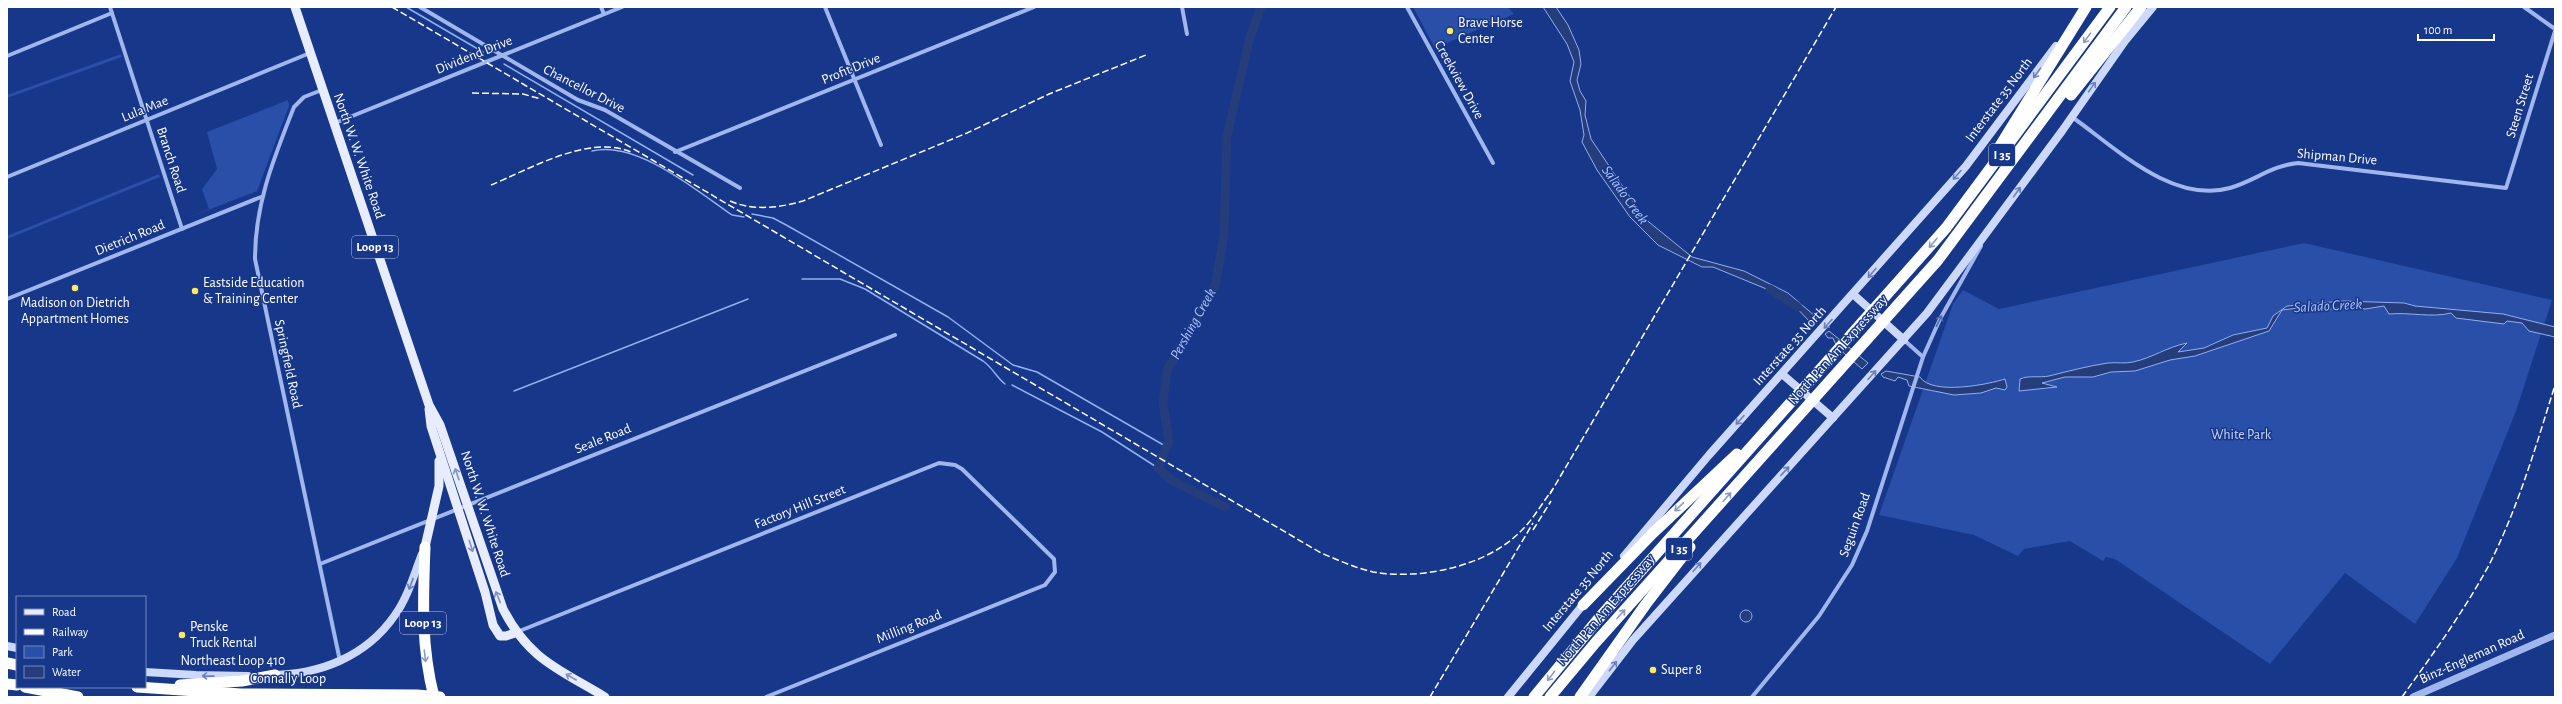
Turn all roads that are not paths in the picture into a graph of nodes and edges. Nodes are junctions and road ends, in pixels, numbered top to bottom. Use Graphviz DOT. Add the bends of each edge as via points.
graph roads {
  1 [pos="110,7"];
  2 [pos="295,7"];
  3 [pos="420,7"];
  4 [pos="601,7"];
  5 [pos="622,7"];
  6 [pos="825,7"];
  7 [pos="1034,7"];
  8 [pos="1187,7"];
  9 [pos="1407,7"];
  10 [pos="2085,7"];
  11 [pos="2110,7"];
  12 [pos="2126,7"];
  13 [pos="2141,7"];
  14 [pos="2153,7"];
  15 [pos="2524,7"];
  16 [pos="1182,8"];
  17 [pos="112,13"];
  18 [pos="604,14"];
  19 [pos="2555,30"];
  20 [pos="1187,34"];
  21 [pos="310,53"];
  22 [pos="7,56"];
  23 [pos="501,56"];
  24 [pos="854,80"];
  25 [pos="322,90"];
  26 [pos="2072,116"];
  27 [pos="146,120"];
  28 [pos="333,124"];
  29 [pos="880,145"];
  30 [pos="2023,149"];
  31 [pos="675,152"];
  32 [pos="1493,163"];
  33 [pos="7,177"];
  34 [pos="740,188"];
  35 [pos="2506,188"];
  36 [pos="261,197"];
  37 [pos="1994,224"];
  38 [pos="1946,228"];
  39 [pos="182,229"];
  40 [pos="1854,295"];
  41 [pos="7,299"];
  42 [pos="895,334"];
  43 [pos="1904,340"];
  44 [pos="1923,357"];
  45 [pos="1782,374"];
  46 [pos="429,405"];
  47 [pos="1780,415"];
  48 [pos="1833,418"];
  49 [pos="439,452"];
  50 [pos="463,507"];
  51 [pos="1712,513"];
  52 [pos="432,519"];
  53 [pos="425,547"];
  54 [pos="320,564"];
  55 [pos="1055,572"];
  56 [pos="1583,605"];
  57 [pos="515,633"];
  58 [pos="2555,635"];
  59 [pos="340,661"];
  60 [pos="146,672"];
  61 [pos="275,675"];
  62 [pos="146,686"];
  63 [pos="30,688"];
  64 [pos="146,688"];
  65 [pos="78,697"];
  66 [pos="434,697"];
  67 [pos="440,697"];
  68 [pos="605,697"];
  69 [pos="766,697"];
  70 [pos="1508,697"];
  71 [pos="1534,697"];
  72 [pos="1550,697"];
  73 [pos="1580,697"];
  74 [pos="1589,697"];
  75 [pos="1752,697"];
  76 [pos="2413,697"];
  1 -- 17 [label="street, Branch Road"];
  2 -- 21 [label="main road, North W. W. White Road / Loop 13"];
  3 -- 23 [label="street, Chancellor Drive"];
  4 -- 18 [label="street"];
  5 -- 18 [label="street, Dividend Drive"];
  6 -- 24 [label="street"];
  7 -- 24 [label="street, Profit Drive"];
  8 -- 16 [label="street"];
  9 -- 32 [label="street, Creekview Drive"];
  10 -- 38 [label="highway" via="2061,50"];
  10 -- 40 [label="main road, Interstate 35 North, one-way" via="1966,166"];
  11 -- 38 [label="highway, North Pan Am Expressway / I 35, one-way"];
  12 -- 30 [label="highway, North Pan Am Expressway / I 35"];
  13 -- 30 [label="highway" via="2103,56"];
  26 -- 14 [label="main road, one-way" via="2125,41"];
  15 -- 19 [label="street"];
  16 -- 20 [label="street"];
  17 -- 22 [label="street"];
  17 -- 27 [label="street, Branch Road"];
  18 -- 23 [label="street, Dividend Drive"];
  19 -- 35 [label="street, Steen Street"];
  21 -- 25 [label="main road, North W. W. White Road / Loop 13"];
  21 -- 27 [label="street, Lula Mae"];
  23 -- 28 [label="street, Dividend Drive"];
  23 -- 31 [label="street, Chancellor Drive" via="578,100 605,110"];
  24 -- 29 [label="street"];
  24 -- 31 [label="street, Profit Drive"];
  25 -- 28 [label="main road, North W. W. White Road / Loop 13"];
  25 -- 36 [label="street, Springfield Road" via="304,97 294,107"];
  26 -- 35 [label="street, Shipman Drive" via="2155,176 2176,186 2194,190 2230,188 2266,170 2298,163"];
  37 -- 26 [label="main road, one-way"];
  27 -- 33 [label="street, Lula Mae"];
  27 -- 39 [label="street, Branch Road"];
  28 -- 46 [label="main road, North W. W. White Road / Loop 13"];
  51 -- 30 [label="highway, North Pan Am Expressway / I 35, one-way" via="1956,238"];
  31 -- 34 [label="street, Chancellor Drive"];
  36 -- 39 [label="street, Dietrich Road"];
  36 -- 54 [label="street, Springfield Road" via="255,235 255,259"];
  37 -- 43 [label="main road" via="1952,282"];
  44 -- 37 [label="street, Seguin Road, one-way" via="1940,318"];
  38 -- 47 [label="highway, North Pan Am Expressway / I 35, one-way"];
  39 -- 41 [label="street, Dietrich Road"];
  40 -- 43 [label="main road"];
  40 -- 45 [label="main road, Interstate 35 North, one-way"];
  42 -- 50 [label="street, Seale Road"];
  43 -- 44 [label="street"];
  48 -- 43 [label="main road, one-way"];
  44 -- 75 [label="street, Seguin Road" via="1867,530 1852,566 1819,616"];
  45 -- 48 [label="main road"];
  45 -- 56 [label="main road, Interstate 35 North, one-way" via="1709,455"];
  46 -- 49 [label="main road, North W. W. White Road / Loop 13" via="431,426"];
  50 -- 46 [label="main road, North W. W. White Road / Loop 13, one-way" via="440,425"];
  47 -- 56 [label="highway, one-way" via="1690,496"];
  47 -- 71 [label="highway, North Pan Am Expressway / I 35, one-way" via="1599,618"];
  74 -- 48 [label="main road, one-way" via="1633,640"];
  49 -- 50 [label="main road, North W. W. White Road / Loop 13"];
  49 -- 52 [label="main road, North W. W. White Road / Loop 13" via="439,486"];
  50 -- 52 [label="street, Seale Road"];
  57 -- 50 [label="main road, North W. W. White Road / Loop 13, one-way"];
  50 -- 57 [label="main road, North W. W. White Road / Loop 13, one-way" via="495,630 503,636"];
  72 -- 51 [label="highway, North Pan Am Expressway / I 35, one-way"];
  51 -- 73 [label="highway" via="1696,539"];
  52 -- 53 [label="main road, North W. W. White Road / Loop 13"];
  52 -- 54 [label="street, Seale Road"];
  53 -- 59 [label="main road, Northeast Loop 410, one-way" via="405,599 395,615 368,644"];
  53 -- 66 [label="highway, Loop 13, one-way" via="422,604 424,640"];
  54 -- 59 [label="street, Springfield Road"];
  55 -- 57 [label="street, Factory Hill Street" via="1051,554 962,470 955,465 939,463"];
  55 -- 69 [label="street, Milling Road" via="1045,585"];
  56 -- 70 [label="main road, Interstate 35 North"];
  68 -- 57 [label="main road, North W. W. White Road / Loop 13, one-way" via="552,666 530,650"];
  58 -- 76 [label="street, Binz-Engleman Road"];
  59 -- 61 [label="main road, Northeast Loop 410" via="312,671"];
  61 -- 60 [label="main road, Northeast Loop 410, one-way"];
  61 -- 62 [label="highway" via="242,681"];
  63 -- 65 [label="highway"];
  64 -- 67 [label="highway, Connally Loop" via="241,694 417,694"];
}
